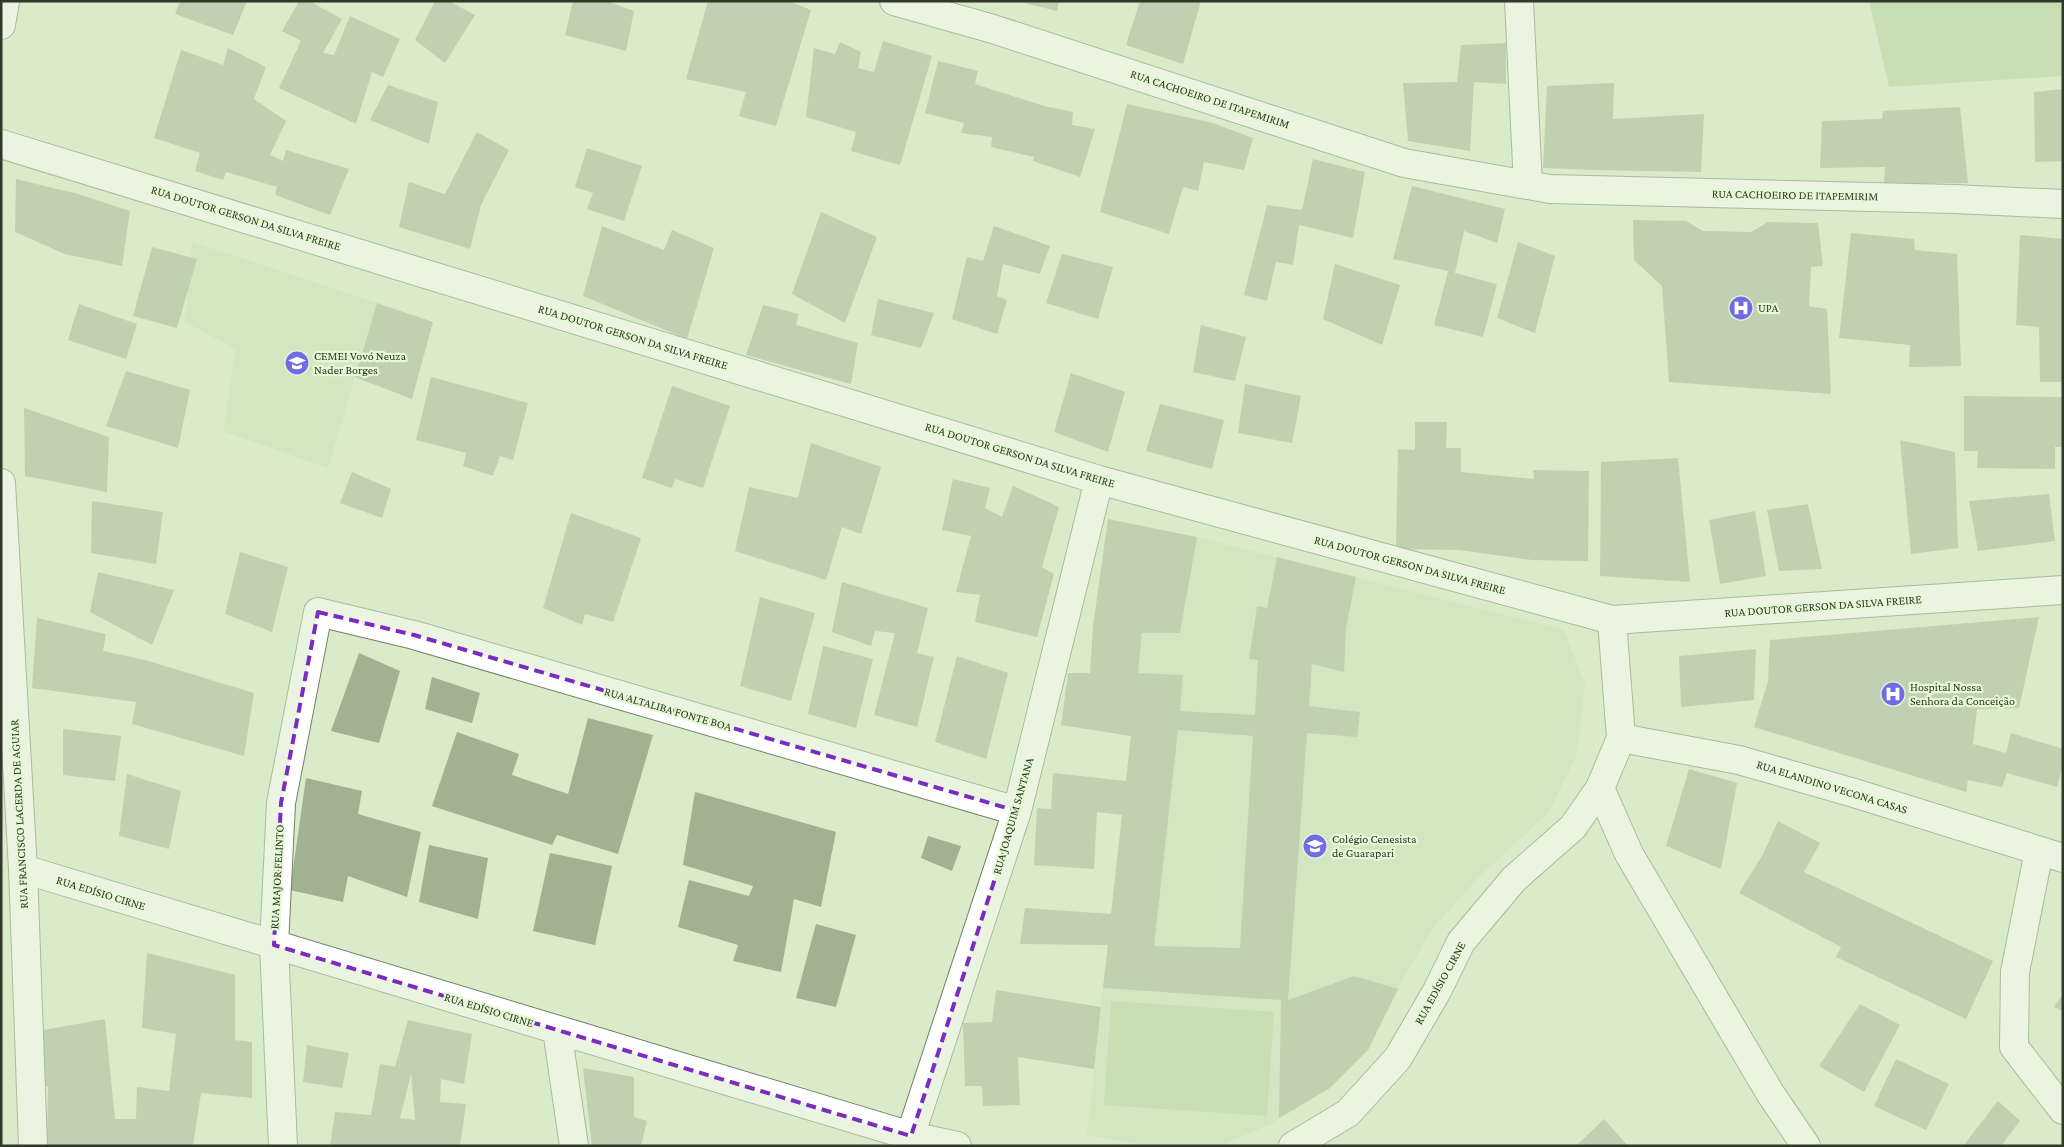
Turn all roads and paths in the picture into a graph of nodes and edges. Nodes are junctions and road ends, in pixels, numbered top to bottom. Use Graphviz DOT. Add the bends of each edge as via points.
graph roads {
  1 [pos="5,1"];
  2 [pos="894,1"];
  3 [pos="1519,1"];
  4 [pos="1,25"];
  5 [pos="1,144"];
  6 [pos="1528,184"];
  7 [pos="2063,204"];
  8 [pos="1099,480"];
  9 [pos="1,483"];
  10 [pos="2063,590"];
  11 [pos="318,612"];
  12 [pos="1612,620"];
  13 [pos="1621,738"];
  14 [pos="1600,788"];
  15 [pos="1017,811"];
  16 [pos="2051,855"];
  17 [pos="23,869"];
  18 [pos="274,945"];
  19 [pos="556,1030"];
  20 [pos="2063,1110"];
  21 [pos="909,1141"];
  22 [pos="33,1146"];
  23 [pos="283,1146"];
  24 [pos="574,1146"];
  25 [pos="957,1146"];
  26 [pos="1292,1146"];
  27 [pos="1806,1146"];
  1 -- 4 [label="street"];
  2 -- 6 [label="street, RUA CACHOEIRO DE ITAPEMIRIM" via="993,29 1404,163"];
  3 -- 6 [label="street"];
  5 -- 8 [label="street, RUA DOUTOR GERSON DA SILVA FREIRE"];
  6 -- 7 [label="street, RUA CACHOEIRO DE ITAPEMIRIM" via="1550,189"];
  8 -- 12 [label="street, RUA DOUTOR GERSON DA SILVA FREIRE"];
  8 -- 15 [label="street, RUA JOAQUIM SANTANA"];
  9 -- 17 [label="street, RUA FRANCISCO LACERDA DE AGUIAR"];
  10 -- 12 [label="street, RUA DOUTOR GERSON DA SILVA FREIRE"];
  11 -- 15 [label="street, RUA ALTALIBA FONTE BOA" via="414,635"];
  11 -- 18 [label="street, RUA MAJOR FELINTO" via="281,803"];
  12 -- 13 [label="street, RUA EDÍSIO CIRNE"];
  13 -- 14 [label="street, RUA EDÍSIO CIRNE"];
  13 -- 16 [label="street, RUA ELANDINO VECONA CASAS" via="1739,760"];
  14 -- 26 [label="street, RUA EDÍSIO CIRNE" via="1573,827 1514,879 1461,942 1398,1058 1348,1113"];
  14 -- 27 [label="street" via="1628,854 1770,1093"];
  15 -- 21 [label="street, RUA JOAQUIM SANTANA"];
  16 -- 20 [label="street, RUA ELANDINO VECONA CASAS" via="2015,972 2014,1047"];
  17 -- 18 [label="street, RUA EDÍSIO CIRNE"];
  17 -- 22 [label="street, RUA FRANCISCO LACERDA DE AGUIAR"];
  18 -- 19 [label="street, RUA EDÍSIO CIRNE"];
  18 -- 23 [label="street, RUA MAJOR FELINTO"];
  19 -- 21 [label="street, RUA EDÍSIO CIRNE"];
  19 -- 24 [label="street"];
  21 -- 25 [label="street, RUA EDÍSIO CIRNE"];
}
